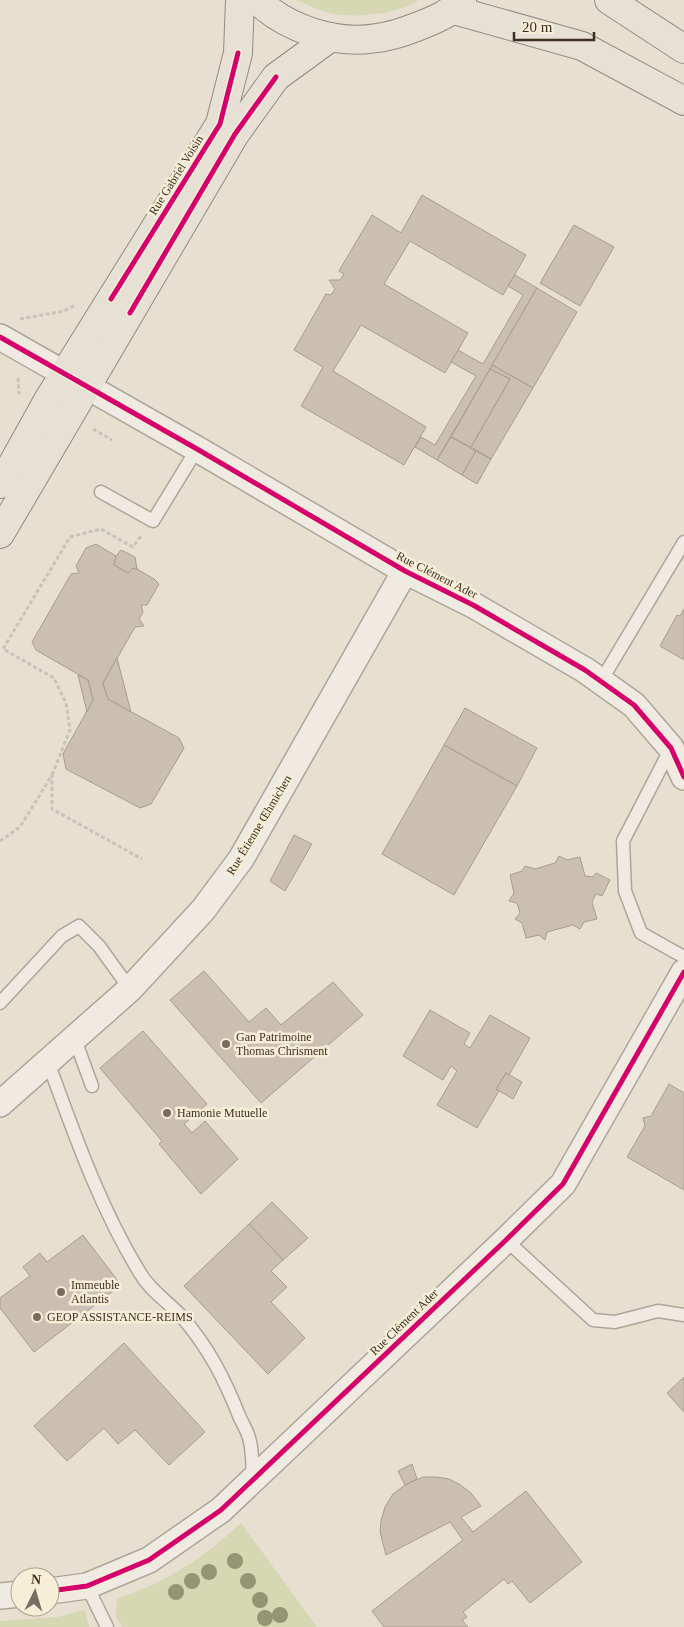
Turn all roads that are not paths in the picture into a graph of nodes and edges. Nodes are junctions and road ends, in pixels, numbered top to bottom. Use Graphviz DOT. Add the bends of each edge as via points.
graph roads {
  1 [pos="240,0"];
  2 [pos="257,0"];
  3 [pos="609,0"];
  4 [pos="458,5"];
  5 [pos="331,37"];
  6 [pos="684,49"];
  7 [pos="684,101"];
  8 [pos="3,339"];
  9 [pos="76,380"];
  10 [pos="197,449"];
  11 [pos="4,470"];
  12 [pos="101,492"];
  13 [pos="0,534"];
  14 [pos="684,542"];
  15 [pos="405,571"];
  16 [pos="601,681"];
  17 [pos="671,748"];
  18 [pos="684,777"];
  19 [pos="684,957"];
  20 [pos="684,972"];
  21 [pos="130,989"];
  22 [pos="0,1003"];
  23 [pos="74,1038"];
  24 [pos="48,1062"];
  25 [pos="92,1086"];
  26 [pos="0,1104"];
  27 [pos="506,1240"];
  28 [pos="684,1315"];
  29 [pos="252,1480"];
  30 [pos="86,1586"];
  31 [pos="60,1590"];
  32 [pos="107,1627"];
  1 -- 9 [label="main road, Rue Gabriel Voisin" via="238,53 220,124"];
  2 -- 5 [label="main road" via="302,29"];
  3 -- 6 [label="main road"];
  4 -- 5 [label="main road" via="403,33 376,39"];
  4 -- 7 [label="main road" via="582,46"];
  5 -- 9 [label="main road" via="276,76"];
  8 -- 9 [label="street, Rue Clément Ader"];
  9 -- 10 [label="street, Rue Clément Ader"];
  9 -- 11 [label="main road, Rue Gabriel Voisin"];
  9 -- 13 [label="main road"];
  10 -- 12 [label="lane" via="153,521"];
  10 -- 15 [label="street, Rue Clément Ader"];
  14 -- 16 [label="lane"];
  15 -- 16 [label="street, Rue Clément Ader" via="473,605"];
  15 -- 21 [label="street, Rue Étienne Œhmichen" via="242,859 203,910"];
  16 -- 17 [label="street, Rue Clément Ader" via="634,706"];
  17 -- 18 [label="street, Rue Clément Ader"];
  17 -- 19 [label="lane" via="623,841 625,891 641,933"];
  20 -- 27 [label="street, Rue Clément Ader" via="563,1184"];
  21 -- 22 [label="lane" via="99,946 79,926 62,936"];
  21 -- 23 [label="street, Rue Étienne Œhmichen"];
  23 -- 24 [label="street, Rue Étienne Œhmichen"];
  23 -- 25 [label="lane"];
  24 -- 26 [label="street, Rue Étienne Œhmichen"];
  24 -- 29 [label="lane" via="106,1208 141,1276 206,1346 230,1392 250,1442"];
  27 -- 28 [label="lane" via="593,1320 615,1322 658,1312"];
  27 -- 29 [label="street, Rue Clément Ader"];
  29 -- 30 [label="street, Rue Clément Ader" via="221,1510 149,1560"];
  30 -- 31 [label="street, Rue Clément Ader"];
  30 -- 32 [label="lane"];
}
